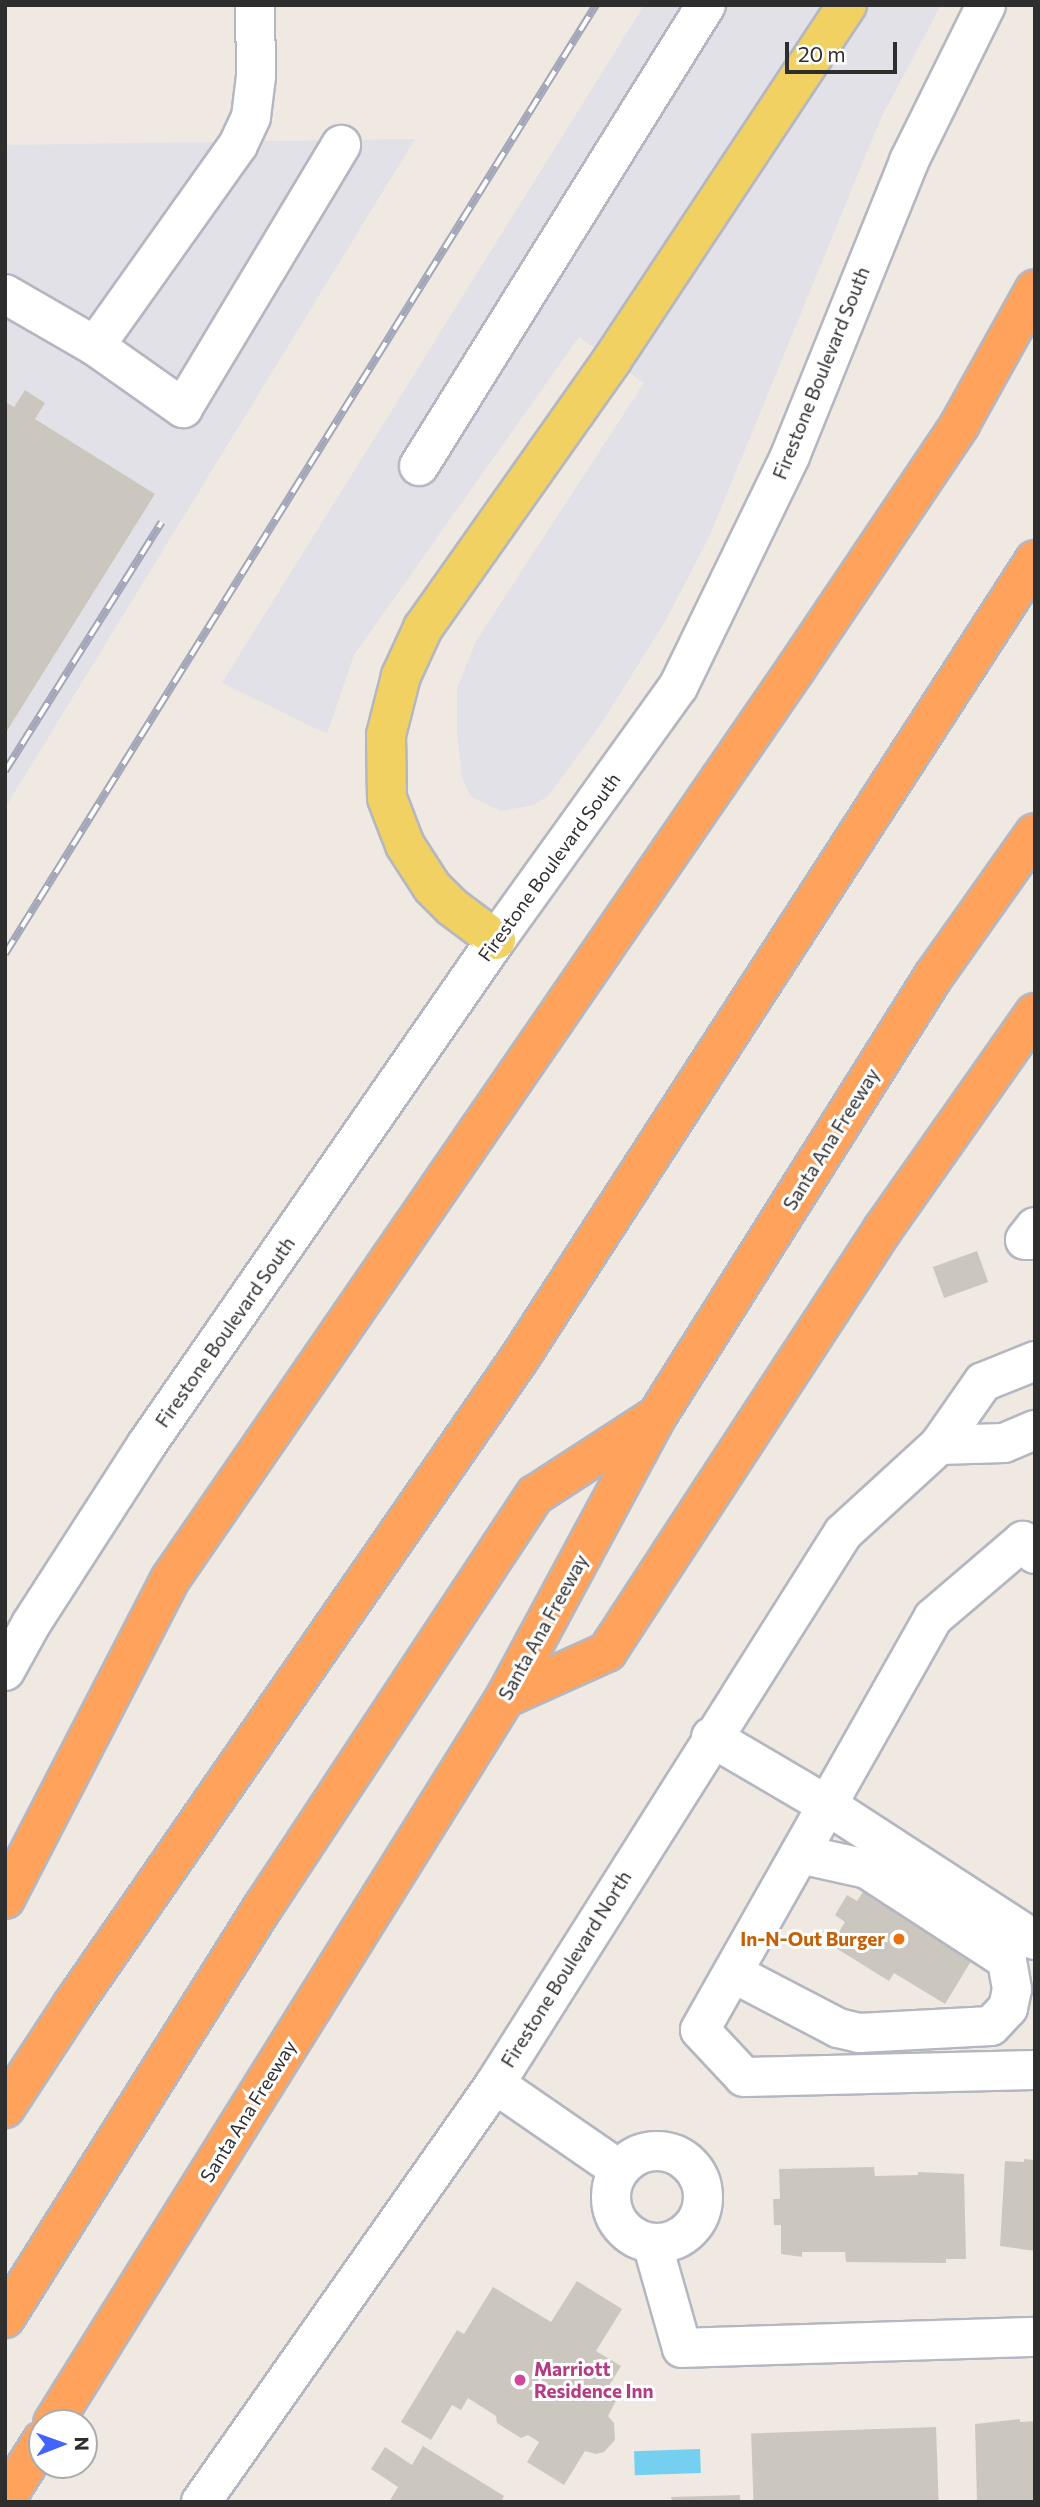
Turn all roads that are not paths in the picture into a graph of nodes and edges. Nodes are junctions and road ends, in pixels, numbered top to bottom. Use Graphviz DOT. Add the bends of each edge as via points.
graph roads {
  1 [pos="255,5"];
  2 [pos="706,5"];
  3 [pos="847,5"];
  4 [pos="986,5"];
  5 [pos="341,145"];
  6 [pos="1035,289"];
  7 [pos="5,294"];
  8 [pos="95,346"];
  9 [pos="419,466"];
  10 [pos="1035,560"];
  11 [pos="1035,833"];
  12 [pos="496,940"];
  13 [pos="1035,1013"];
  14 [pos="1035,1227"];
  15 [pos="1035,1240"];
  16 [pos="1035,1361"];
  17 [pos="657,1416"];
  18 [pos="1035,1430"];
  19 [pos="939,1445"];
  20 [pos="1035,1554"];
  21 [pos="5,1671"];
  22 [pos="505,1698"];
  23 [pos="711,1737"];
  24 [pos="827,1805"];
  25 [pos="800,1854"];
  26 [pos="5,1899"];
  27 [pos="1035,1941"];
  28 [pos="733,1973"];
  29 [pos="1035,2070"];
  30 [pos="495,2084"];
  31 [pos="5,2108"];
  32 [pos="618,2169"];
  33 [pos="652,2243"];
  34 [pos="5,2318"];
  35 [pos="1035,2337"];
  36 [pos="62,2409"];
  37 [pos="28,2463"];
  38 [pos="5,2500"];
  39 [pos="201,2502"];
  1 -- 8 [label="street" via="256,76 251,117 238,145"];
  2 -- 9 [label="street"];
  3 -- 12 [label="main road" via="612,360 423,628 401,676 386,735 387,798 405,845 432,887"];
  4 -- 12 [label="street, Firestone Boulevard South" via="909,161 790,456 678,687"];
  5 -- 8 [label="street" via="183,408"];
  6 -- 26 [label="highway" via="960,424 171,1578"];
  7 -- 8 [label="street"];
  10 -- 31 [label="highway" via="519,1359"];
  11 -- 17 [label="highway, Santa Ana Freeway" via="933,977"];
  12 -- 21 [label="street, Firestone Boulevard South" via="147,1444"];
  13 -- 22 [label="highway" via="883,1229 607,1652"];
  14 -- 15 [label="street" via="1025,1240"];
  16 -- 19 [label="street, Firestone Boulevard North" via="983,1382"];
  17 -- 22 [label="highway, Santa Ana Freeway"];
  17 -- 34 [label="highway" via="535,1495 263,1907"];
  18 -- 19 [label="street" via="1003,1443"];
  19 -- 23 [label="street, Firestone Boulevard North" via="844,1533"];
  20 -- 24 [label="street" via="1023,1541 933,1618"];
  22 -- 36 [label="highway, Santa Ana Freeway"];
  23 -- 24 [label="street"];
  23 -- 30 [label="street, Firestone Boulevard North"];
  24 -- 25 [label="street"];
  24 -- 27 [label="street"];
  25 -- 28 [label="street"];
  25 -- 28 [label="street" via="867,1869 1007,1960 1012,1989 1008,2008 991,2026 859,2033 838,2028"];
  28 -- 29 [label="street" via="701,2030 744,2077"];
  30 -- 32 [label="street"];
  30 -- 39 [label="street, Firestone Boulevard North"];
  32 -- 33 [label="street" via="609,2193 615,2218 632,2234"];
  32 -- 33 [label="street" via="651,2151 677,2155 697,2171 705,2198 692,2230 676,2241"];
  33 -- 35 [label="street" via="682,2348"];
  37 -- 38 [label="highway"];
}
